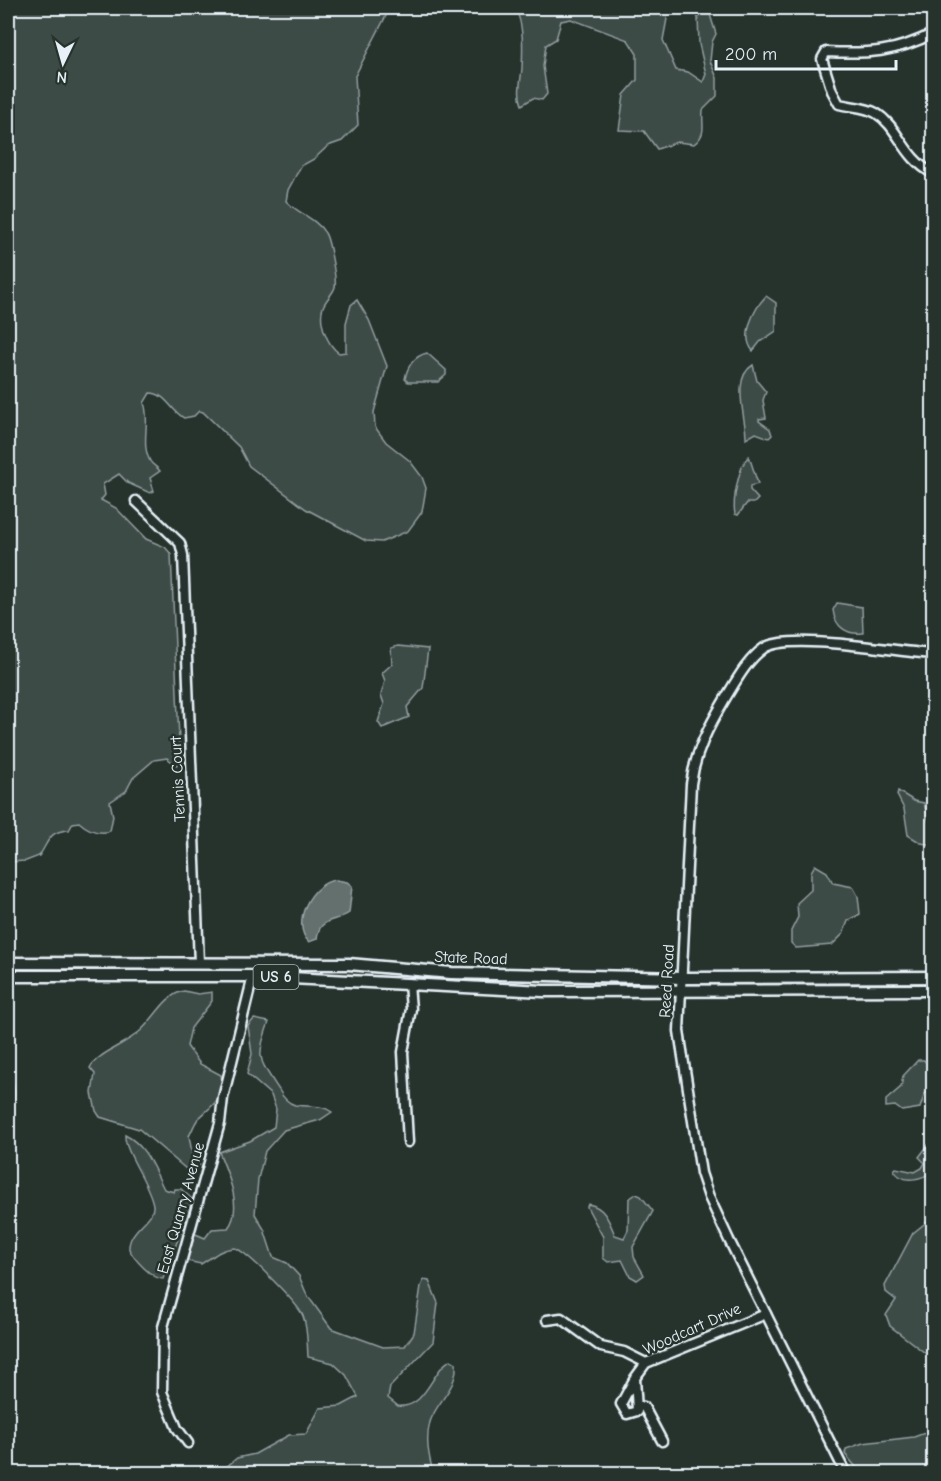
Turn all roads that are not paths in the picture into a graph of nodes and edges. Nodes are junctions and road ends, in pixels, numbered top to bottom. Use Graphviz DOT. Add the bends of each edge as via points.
graph roads {
  1 [pos="933,33"];
  2 [pos="933,174"];
  3 [pos="136,501"];
  4 [pos="933,654"];
  5 [pos="8,963"];
  6 [pos="39,963"];
  7 [pos="172,963"];
  8 [pos="199,963"];
  9 [pos="451,973"];
  10 [pos="8,976"];
  11 [pos="39,976"];
  12 [pos="172,976"];
  13 [pos="253,976"];
  14 [pos="933,977"];
  15 [pos="682,978"];
  16 [pos="409,984"];
  17 [pos="450,986"];
  18 [pos="933,990"];
  19 [pos="680,991"];
  20 [pos="408,1142"];
  21 [pos="766,1314"];
  22 [pos="547,1320"];
  23 [pos="646,1363"];
  24 [pos="635,1378"];
  25 [pos="638,1406"];
  26 [pos="662,1441"];
  27 [pos="188,1443"];
  28 [pos="846,1473"];
  1 -- 2 [label="street" via="908,46 860,55 826,52 822,59 839,104 875,112 910,156"];
  3 -- 8 [label="street, Tennis Court" via="180,543 186,595"];
  4 -- 15 [label="street, Reed Road" via="796,641 773,644 747,665 709,727 695,762"];
  5 -- 6 [label="main road, State Road / US 6"];
  6 -- 7 [label="main road, State Road / US 6"];
  6 -- 11 [label="street"];
  7 -- 8 [label="main road, State Road / US 6"];
  7 -- 12 [label="street"];
  8 -- 9 [label="main road, State Road / US 6" via="350,964"];
  9 -- 15 [label="main road, State Road / US 6"];
  9 -- 17 [label="street"];
  10 -- 11 [label="main road, State Road / US 6"];
  11 -- 12 [label="main road, State Road / US 6"];
  12 -- 13 [label="main road, State Road / US 6"];
  13 -- 16 [label="main road, State Road / US 6"];
  13 -- 27 [label="street, East Quarry Avenue" via="220,1123 163,1328 162,1392"];
  14 -- 15 [label="main road, State Road / US 6"];
  15 -- 19 [label="street, Reed Road"];
  16 -- 17 [label="main road, State Road / US 6"];
  16 -- 20 [label="street" via="411,1009 403,1052"];
  17 -- 19 [label="main road, State Road / US 6"];
  18 -- 19 [label="main road, State Road / US 6"];
  19 -- 21 [label="street, Reed Road" via="680,1047 703,1184"];
  21 -- 23 [label="street, Woodcart Drive"];
  21 -- 28 [label="street, Reed Road"];
  22 -- 23 [label="street" via="561,1318 602,1347"];
  23 -- 24 [label="street, Woodcart Drive"];
  24 -- 25 [label="street, Woodcart Drive"];
  24 -- 25 [label="street, Woodcart Drive" via="621,1404 627,1414 633,1414"];
  25 -- 26 [label="street" via="644,1407"];
}
